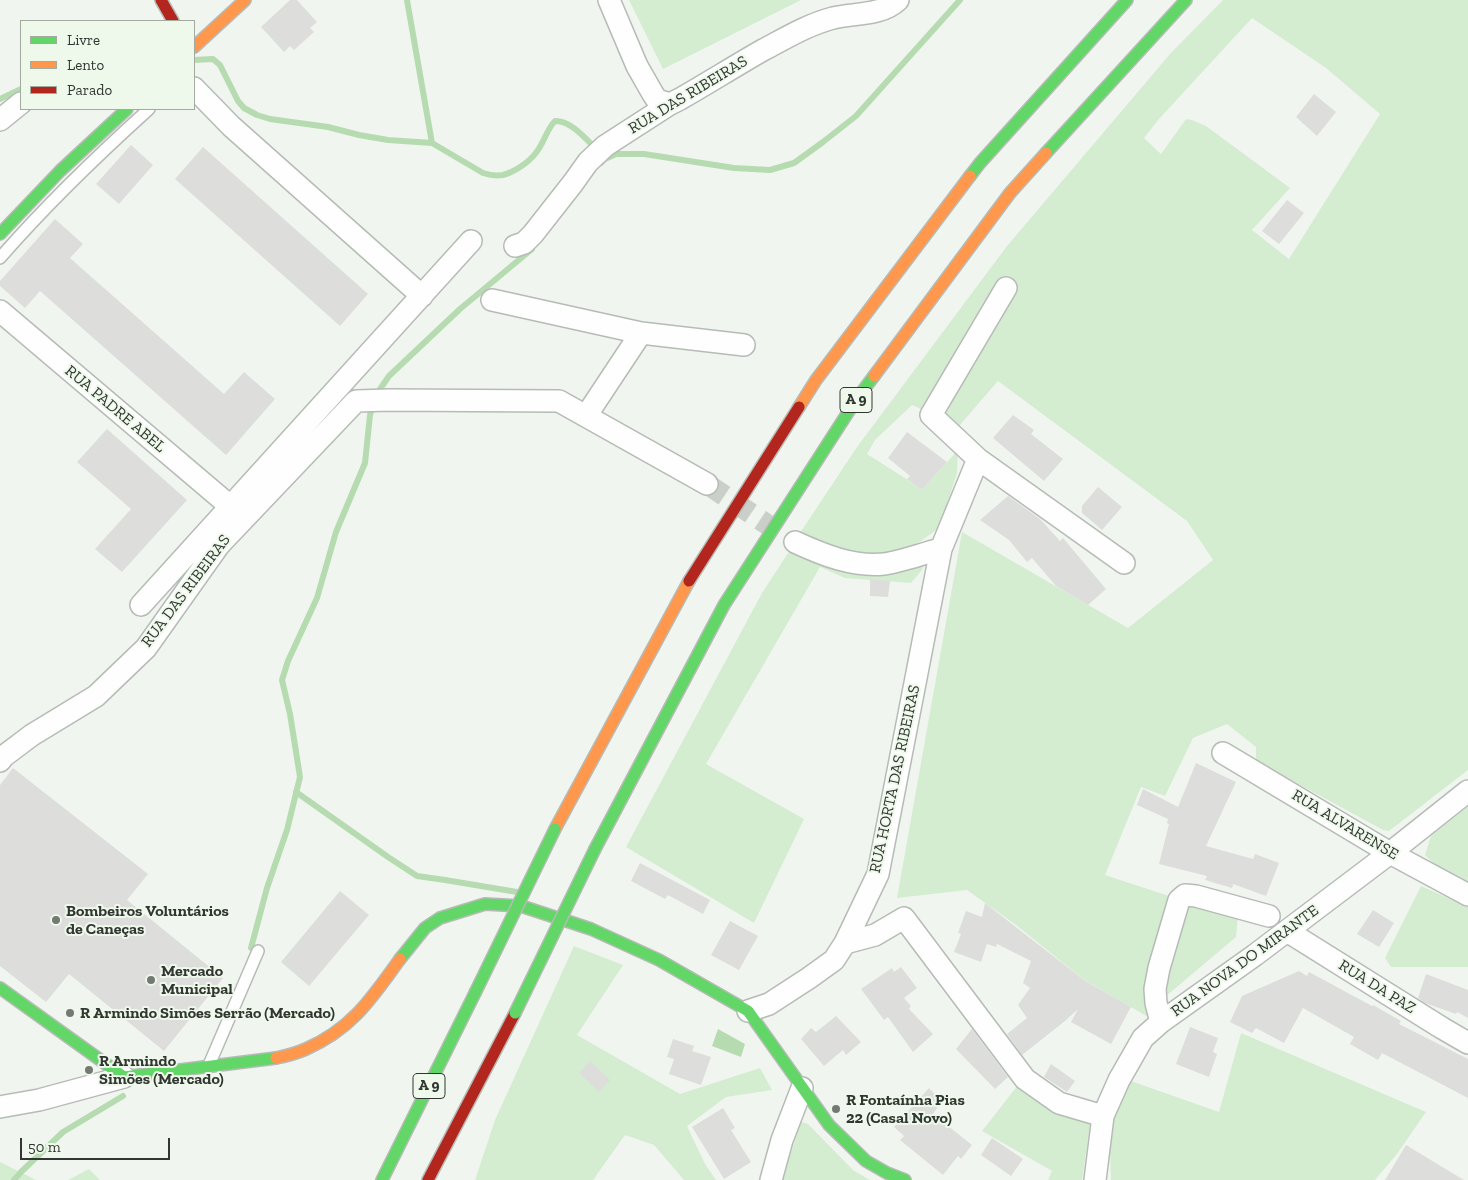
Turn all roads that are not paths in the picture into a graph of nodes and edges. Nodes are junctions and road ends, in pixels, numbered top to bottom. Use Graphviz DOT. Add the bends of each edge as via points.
graph roads {
  1 [pos="161,0"];
  2 [pos="244,0"];
  3 [pos="609,0"];
  4 [pos="898,0"];
  5 [pos="1126,0"];
  6 [pos="1186,0"];
  7 [pos="172,20"];
  8 [pos="195,46"];
  9 [pos="195,89"];
  10 [pos="20,104"];
  11 [pos="670,104"];
  12 [pos="126,110"];
  13 [pos="148,110"];
  14 [pos="0,120"];
  15 [pos="0,234"];
  16 [pos="471,241"];
  17 [pos="515,246"];
  18 [pos="0,258"];
  19 [pos="1006,288"];
  20 [pos="422,296"];
  21 [pos="492,300"];
  22 [pos="0,311"];
  23 [pos="641,333"];
  24 [pos="744,345"];
  25 [pos="586,416"];
  26 [pos="978,459"];
  27 [pos="707,484"];
  28 [pos="230,506"];
  29 [pos="795,542"];
  30 [pos="941,549"];
  31 [pos="1124,563"];
  32 [pos="141,605"];
  33 [pos="1223,753"];
  34 [pos="0,761"];
  35 [pos="1468,791"];
  36 [pos="1390,853"];
  37 [pos="1468,895"];
  38 [pos="1269,916"];
  39 [pos="1287,930"];
  40 [pos="845,942"];
  41 [pos="258,951"];
  42 [pos="0,988"];
  43 [pos="748,1011"];
  44 [pos="1161,1022"];
  45 [pos="1468,1042"];
  46 [pos="209,1067"];
  47 [pos="124,1077"];
  48 [pos="802,1088"];
  49 [pos="0,1107"];
  50 [pos="1103,1116"];
  51 [pos="382,1180"];
  52 [pos="428,1180"];
  53 [pos="771,1180"];
  54 [pos="905,1180"];
  55 [pos="1095,1180"];
  1 -- 7 [label="main road"];
  2 -- 8 [label="main road"];
  3 -- 11 [label="street" via="652,94 657,100"];
  4 -- 11 [label="street, RUA DAS RIBEIRAS" via="881,10 841,16 795,32"];
  5 -- 51 [label="main road, A 9, bridge" via="980,163 816,380 687,584 554,829"];
  6 -- 52 [label="main road, A 9, bridge" via="1010,193 856,400 724,605 595,849"];
  9 -- 20 [label="street" via="230,126"];
  10 -- 14 [label="street"];
  11 -- 17 [label="street, RUA DAS RIBEIRAS" via="605,146 588,162 533,234"];
  12 -- 15 [label="main road"];
  13 -- 18 [label="lane" via="53,199"];
  16 -- 20 [label="street"];
  19 -- 26 [label="street" via="931,415"];
  20 -- 28 [label="street"];
  21 -- 23 [label="street"];
  22 -- 28 [label="street, RUA PADRE ABEL"];
  23 -- 24 [label="street"];
  23 -- 25 [label="street"];
  25 -- 27 [label="street"];
  25 -- 34 [label="street, RUA DAS RIBEIRAS" via="559,401 356,401 219,545 146,648 96,696 32,735"];
  26 -- 30 [label="street, RUA HORTA DAS RIBEIRAS"];
  26 -- 31 [label="street"];
  28 -- 32 [label="street"];
  29 -- 30 [label="street" via="827,556 860,564 885,564"];
  30 -- 40 [label="street, RUA HORTA DAS RIBEIRAS" via="878,874"];
  33 -- 36 [label="street, RUA ALVARENSE"];
  35 -- 36 [label="street, RUA NOVA DO MIRANTE"];
  36 -- 37 [label="street, RUA ALVARENSE"];
  36 -- 39 [label="street, RUA NOVA DO MIRANTE"];
  38 -- 44 [label="street" via="1196,896 1185,895 1179,900 1154,989"];
  39 -- 44 [label="street, RUA NOVA DO MIRANTE"];
  39 -- 45 [label="street, RUA DA PAZ"];
  40 -- 43 [label="street, RUA HORTA DAS RIBEIRAS" via="834,960 809,978 769,1004"];
  40 -- 50 [label="street" via="875,935 904,918 1025,1079 1059,1103"];
  41 -- 46 [label="lane"];
  42 -- 47 [label="main road"];
  43 -- 46 [label="main road" via="659,960 591,929 521,906 485,904 440,918 425,928 369,1002 324,1041 277,1058"];
  43 -- 48 [label="main road"];
  44 -- 50 [label="street, RUA NOVA DO MIRANTE" via="1142,1038 1118,1080"];
  46 -- 47 [label="main road"];
  47 -- 49 [label="street"];
  48 -- 53 [label="street"];
  48 -- 54 [label="main road" via="829,1125 866,1161"];
  50 -- 55 [label="street, RUA NOVA DO MIRANTE"];
}
